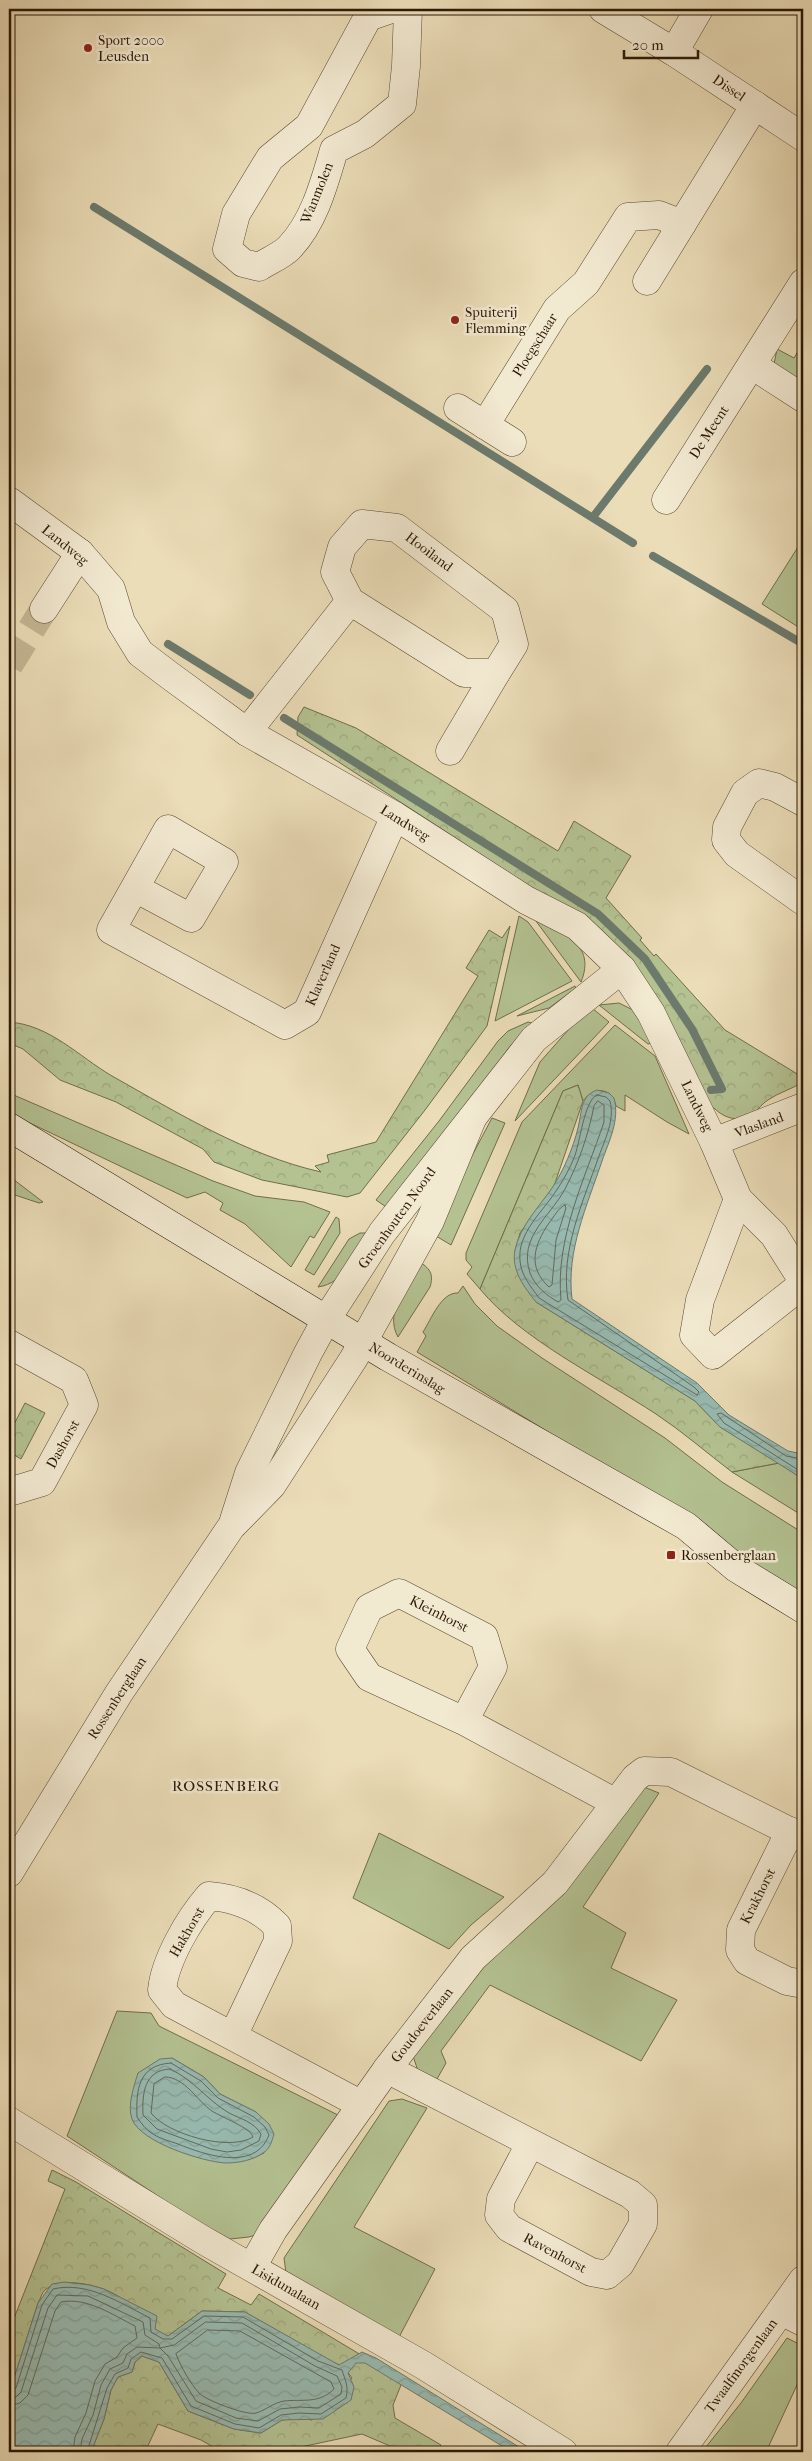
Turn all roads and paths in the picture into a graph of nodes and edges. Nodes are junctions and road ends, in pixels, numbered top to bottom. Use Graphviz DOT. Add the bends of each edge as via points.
graph roads {
  1 [pos="408,9"];
  2 [pos="603,9"];
  3 [pos="699,9"];
  4 [pos="371,12"];
  5 [pos="674,52"];
  6 [pos="755,105"];
  7 [pos="309,126"];
  8 [pos="803,137"];
  9 [pos="334,150"];
  10 [pos="682,224"];
  11 [pos="647,281"];
  12 [pos="803,283"];
  13 [pos="752,365"];
  14 [pos="803,398"];
  15 [pos="458,408"];
  16 [pos="485,425"];
  17 [pos="512,442"];
  18 [pos="666,500"];
  19 [pos="9,501"];
  20 [pos="80,553"];
  21 [pos="350,601"];
  22 [pos="44,609"];
  23 [pos="496,673"];
  24 [pos="247,732"];
  25 [pos="450,751"];
  26 [pos="803,802"];
  27 [pos="396,816"];
  28 [pos="135,888"];
  29 [pos="803,901"];
  30 [pos="622,969"];
  31 [pos="803,1107"];
  32 [pos="472,1119"];
  33 [pos="9,1126"];
  34 [pos="714,1142"];
  35 [pos="738,1199"];
  36 [pos="803,1283"];
  37 [pos="326,1320"];
  38 [pos="364,1342"];
  39 [pos="11,1350"];
  40 [pos="9,1492"];
  41 [pos="231,1527"];
  42 [pos="803,1609"];
  43 [pos="464,1721"];
  44 [pos="616,1803"];
  45 [pos="797,1835"];
  46 [pos="9,1873"];
  47 [pos="803,1984"];
  48 [pos="233,2036"];
  49 [pos="387,2069"];
  50 [pos="362,2105"];
  51 [pos="9,2121"];
  52 [pos="530,2144"];
  53 [pos="252,2267"];
  54 [pos="803,2280"];
  55 [pos="792,2317"];
  56 [pos="563,2452"];
  57 [pos="680,2452"];
  1 -- 9 [label="street, Wanmolen" via="402,104 365,134"];
  2 -- 5 [label="street, Dissel"];
  3 -- 5 [label="street"];
  4 -- 7 [label="street, Wanmolen"];
  5 -- 6 [label="street, Dissel"];
  6 -- 8 [label="street, Dissel"];
  6 -- 10 [label="street"];
  7 -- 9 [label="street, Wanmolen" via="324,132"];
  7 -- 9 [label="street, Wanmolen" via="270,158 236,214 227,249 243,263 258,267 288,250 307,223 324,185"];
  10 -- 11 [label="street"];
  10 -- 16 [label="street, Ploegschaar" via="659,216 628,217 586,283 556,309"];
  12 -- 13 [label="street, De Meent"];
  13 -- 14 [label="street"];
  13 -- 18 [label="street, De Meent"];
  15 -- 16 [label="street"];
  16 -- 17 [label="street"];
  19 -- 20 [label="street, Landweg"];
  20 -- 22 [label="street"];
  20 -- 24 [label="street, Landweg" via="111,589 121,622 140,653"];
  21 -- 23 [label="street" via="464,673"];
  21 -- 23 [label="street, Hooiland" via="335,572 342,548 362,524 397,528 505,610 514,644"];
  21 -- 24 [label="street"];
  23 -- 25 [label="street, Hooiland"];
  24 -- 27 [label="street, Landweg"];
  26 -- 29 [label="street" via="775,786 759,783 745,793 727,827 726,840 737,854"];
  27 -- 28 [label="street, Klaverland" via="307,1012 285,1025 104,928"];
  27 -- 30 [label="street, Landweg" via="526,900 577,926"];
  30 -- 32 [label="street, Groenhouten Noord" via="534,1039"];
  30 -- 34 [label="street, Landweg" via="651,1013"];
  31 -- 34 [label="street, Vlasland"];
  32 -- 37 [label="street, Groenhouten Noord" via="382,1234"];
  32 -- 38 [label="street, Groenhouten Noord" via="430,1221"];
  33 -- 37 [label="street, Noorderinslag"];
  34 -- 35 [label="street, Landweg"];
  35 -- 36 [label="street, Landweg" via="774,1235"];
  35 -- 36 [label="street, Landweg" via="700,1300 694,1335 713,1355"];
  37 -- 38 [label="street, Noorderinslag"];
  37 -- 41 [label="street, Rossenberglaan" via="249,1473"];
  38 -- 41 [label="street, Rossenberglaan" via="272,1485"];
  38 -- 42 [label="street, Noorderinslag" via="686,1526 736,1568"];
  39 -- 40 [label="street, Dashorst" via="74,1380 84,1405 42,1482"];
  41 -- 46 [label="street, Rossenberglaan" via="119,1694"];
  43 -- 43 [label="street, Kleinhorst" via="493,1667 484,1637 399,1593 370,1608 350,1649 369,1676"];
  43 -- 44 [label="street, Kleinhorst"];
  44 -- 45 [label="street, Krakhorst" via="644,1771 672,1772"];
  44 -- 49 [label="street, Goudoeverlaan" via="555,1883 473,1958"];
  45 -- 47 [label="street, Krakhorst" via="741,1930 740,1950 747,1961 787,1981"];
  48 -- 48 [label="street, Hakhorst" via="278,1941 277,1926 265,1914 229,1897 209,1896 196,1911 164,1973 162,1990 174,2005"];
  48 -- 50 [label="street, Hakhorst"];
  49 -- 50 [label="street, Goudoeverlaan"];
  49 -- 52 [label="street, Ravenhorst"];
  50 -- 53 [label="street, Goudoeverlaan" via="273,2230"];
  51 -- 53 [label="street, Lisidunalaan"];
  52 -- 52 [label="street, Ravenhorst" via="630,2194 643,2205 643,2224 620,2264 607,2275 591,2272 509,2228 499,2215 502,2199"];
  53 -- 56 [label="street, Lisidunalaan"];
  54 -- 55 [label="street, Twaalfmorgenlaan"];
  55 -- 57 [label="street, Twaalfmorgenlaan"];
}
